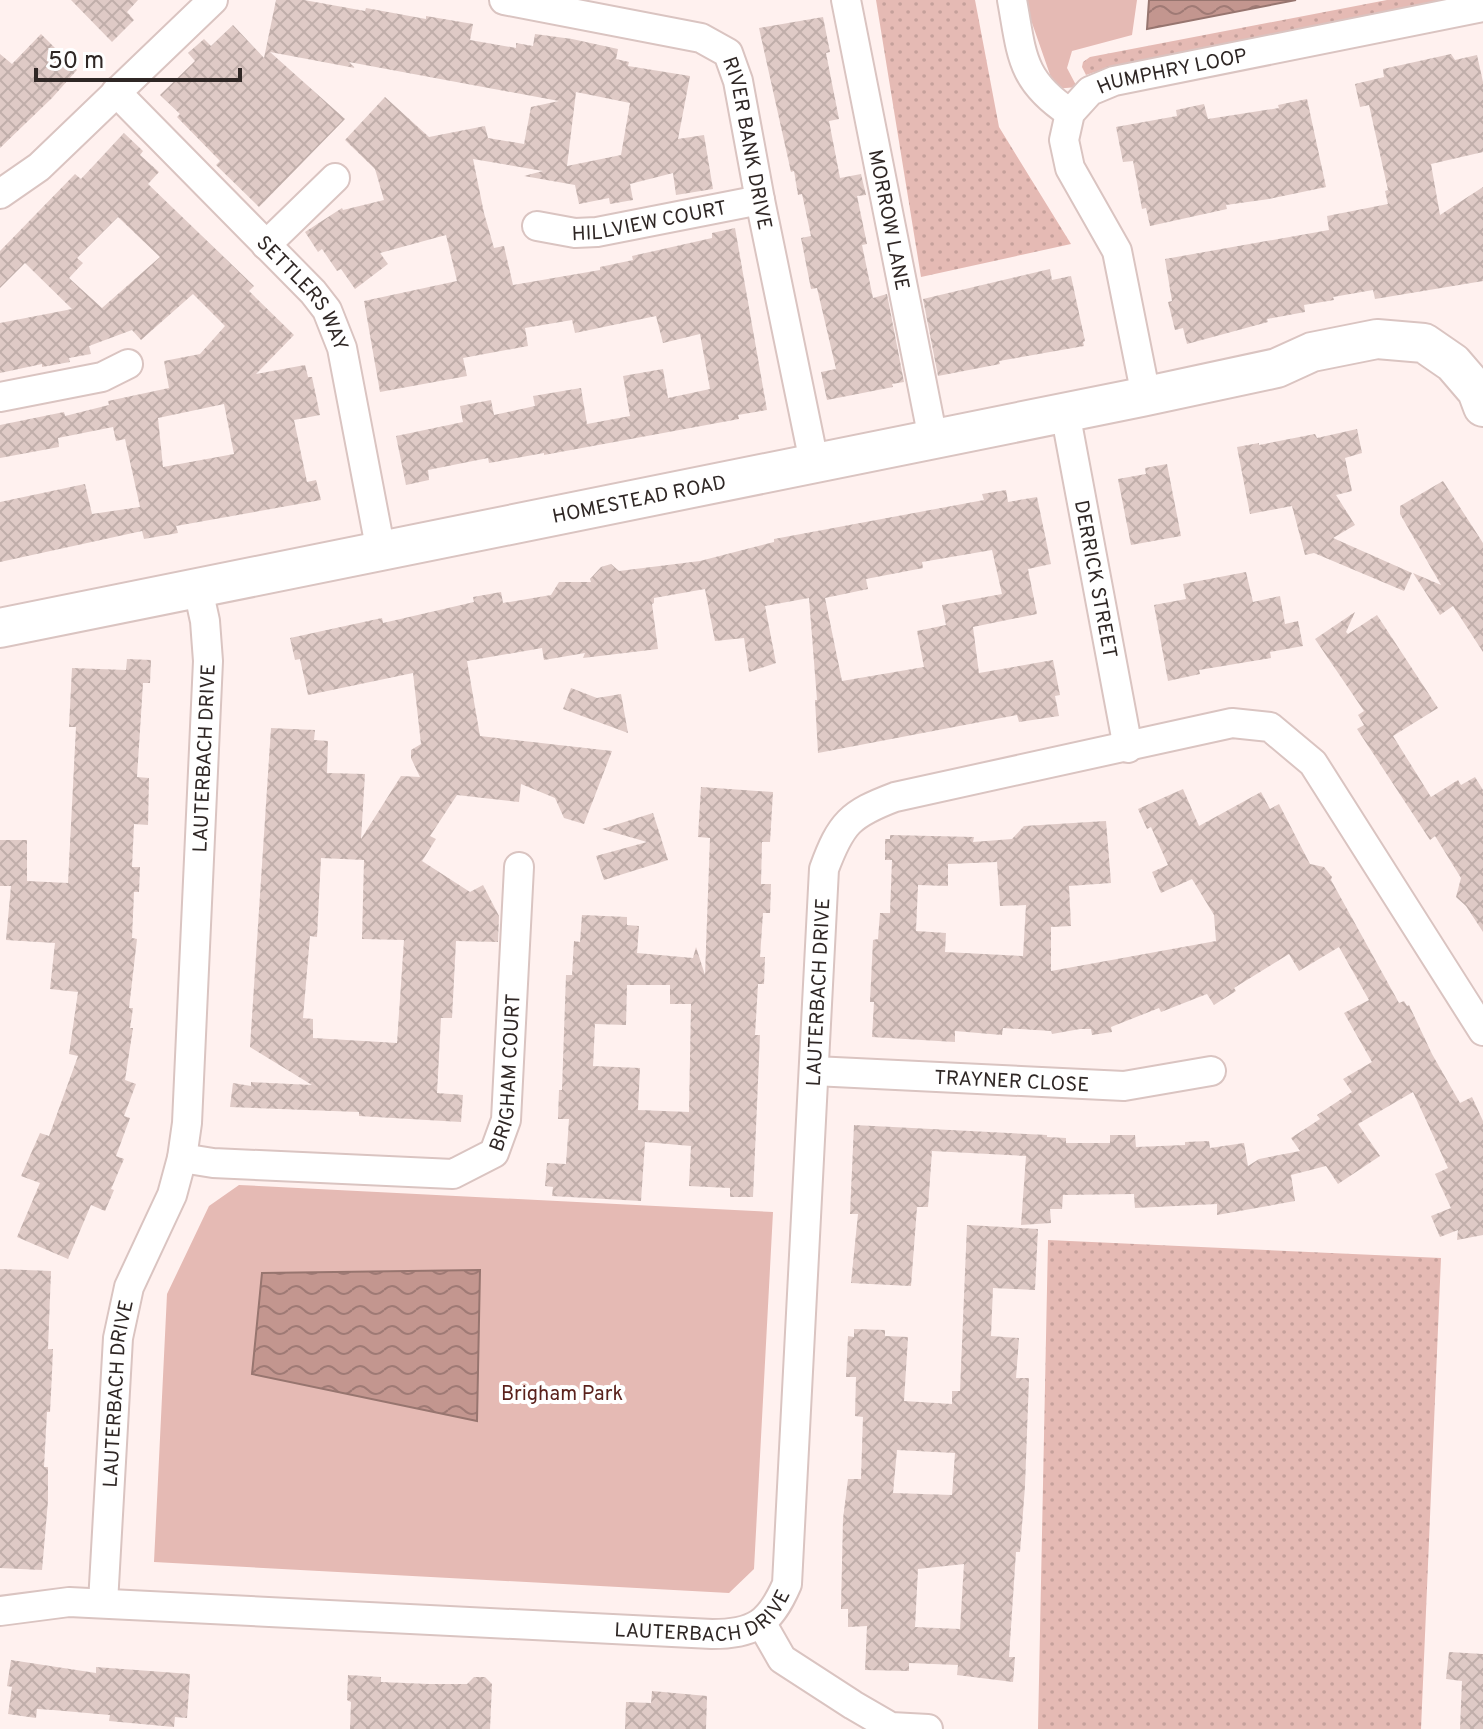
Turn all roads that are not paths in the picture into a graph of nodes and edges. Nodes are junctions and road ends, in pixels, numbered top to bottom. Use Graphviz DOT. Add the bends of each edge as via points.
graph roads {
  1 [pos="213,0"];
  2 [pos="504,0"];
  3 [pos="846,0"];
  4 [pos="1012,0"];
  5 [pos="1483,7"];
  6 [pos="116,92"];
  7 [pos="1070,113"];
  8 [pos="335,178"];
  9 [pos="0,194"];
  10 [pos="760,200"];
  11 [pos="537,226"];
  12 [pos="266,245"];
  13 [pos="128,364"];
  14 [pos="1277,368"];
  15 [pos="1146,396"];
  16 [pos="0,397"];
  17 [pos="1483,407"];
  18 [pos="1065,412"];
  19 [pos="1483,424"];
  20 [pos="933,439"];
  21 [pos="814,462"];
  22 [pos="381,552"];
  23 [pos="198,589"];
  24 [pos="0,628"];
  25 [pos="1128,748"];
  26 [pos="519,867"];
  27 [pos="1483,1031"];
  28 [pos="814,1071"];
  29 [pos="1211,1071"];
  30 [pos="182,1158"];
  31 [pos="103,1603"];
  32 [pos="0,1611"];
  33 [pos="762,1624"];
  34 [pos="928,1729"];
  1 -- 6 [label="street"];
  2 -- 10 [label="street, RIVER BANK DRIVE" via="701,38 728,53"];
  3 -- 20 [label="street, MORROW LANE"];
  4 -- 7 [label="street" via="1024,64 1036,86"];
  5 -- 7 [label="street, HUMPHRY LOOP" via="1114,81 1090,91"];
  6 -- 9 [label="street" via="39,167"];
  6 -- 12 [label="street, SETTLERS WAY"];
  7 -- 15 [label="street" via="1064,140 1070,168 1117,251"];
  8 -- 12 [label="street"];
  10 -- 11 [label="street, HILLVIEW COURT" via="597,232"];
  10 -- 21 [label="street, RIVER BANK DRIVE"];
  12 -- 22 [label="street, SETTLERS WAY" via="313,292 335,328"];
  13 -- 16 [label="street" via="102,377"];
  14 -- 15 [label="street, HOMESTEAD ROAD"];
  14 -- 17 [label="street, HOMESTEAD ROAD" via="1312,352 1377,339 1424,343 1453,363 1477,391"];
  14 -- 19 [label="street, HOMESTEAD ROAD" via="1316,371 1414,360"];
  15 -- 18 [label="street, HOMESTEAD ROAD"];
  18 -- 20 [label="street, HOMESTEAD ROAD"];
  18 -- 25 [label="street, DERRICK STREET"];
  20 -- 21 [label="street, HOMESTEAD ROAD"];
  21 -- 22 [label="street, HOMESTEAD ROAD"];
  22 -- 23 [label="street, HOMESTEAD ROAD"];
  23 -- 24 [label="street, HOMESTEAD ROAD"];
  23 -- 30 [label="street, LAUTERBACH DRIVE" via="208,661"];
  25 -- 27 [label="street, LAUTERBACH DRIVE" via="1232,723 1270,727 1313,763"];
  25 -- 28 [label="street, LAUTERBACH DRIVE" via="895,797 860,810 835,839 824,869"];
  26 -- 30 [label="street, BRIGHAM COURT" via="506,1120 494,1153 453,1174"];
  28 -- 29 [label="street, TRAYNER CLOSE" via="1124,1086"];
  28 -- 33 [label="street, LAUTERBACH DRIVE" via="787,1584"];
  30 -- 31 [label="street, LAUTERBACH DRIVE" via="172,1195 129,1287 118,1338"];
  31 -- 32 [label="street"];
  31 -- 33 [label="street, LAUTERBACH DRIVE" via="712,1634 737,1634"];
  33 -- 34 [label="street" via="782,1659 829,1689 891,1727"];
}
